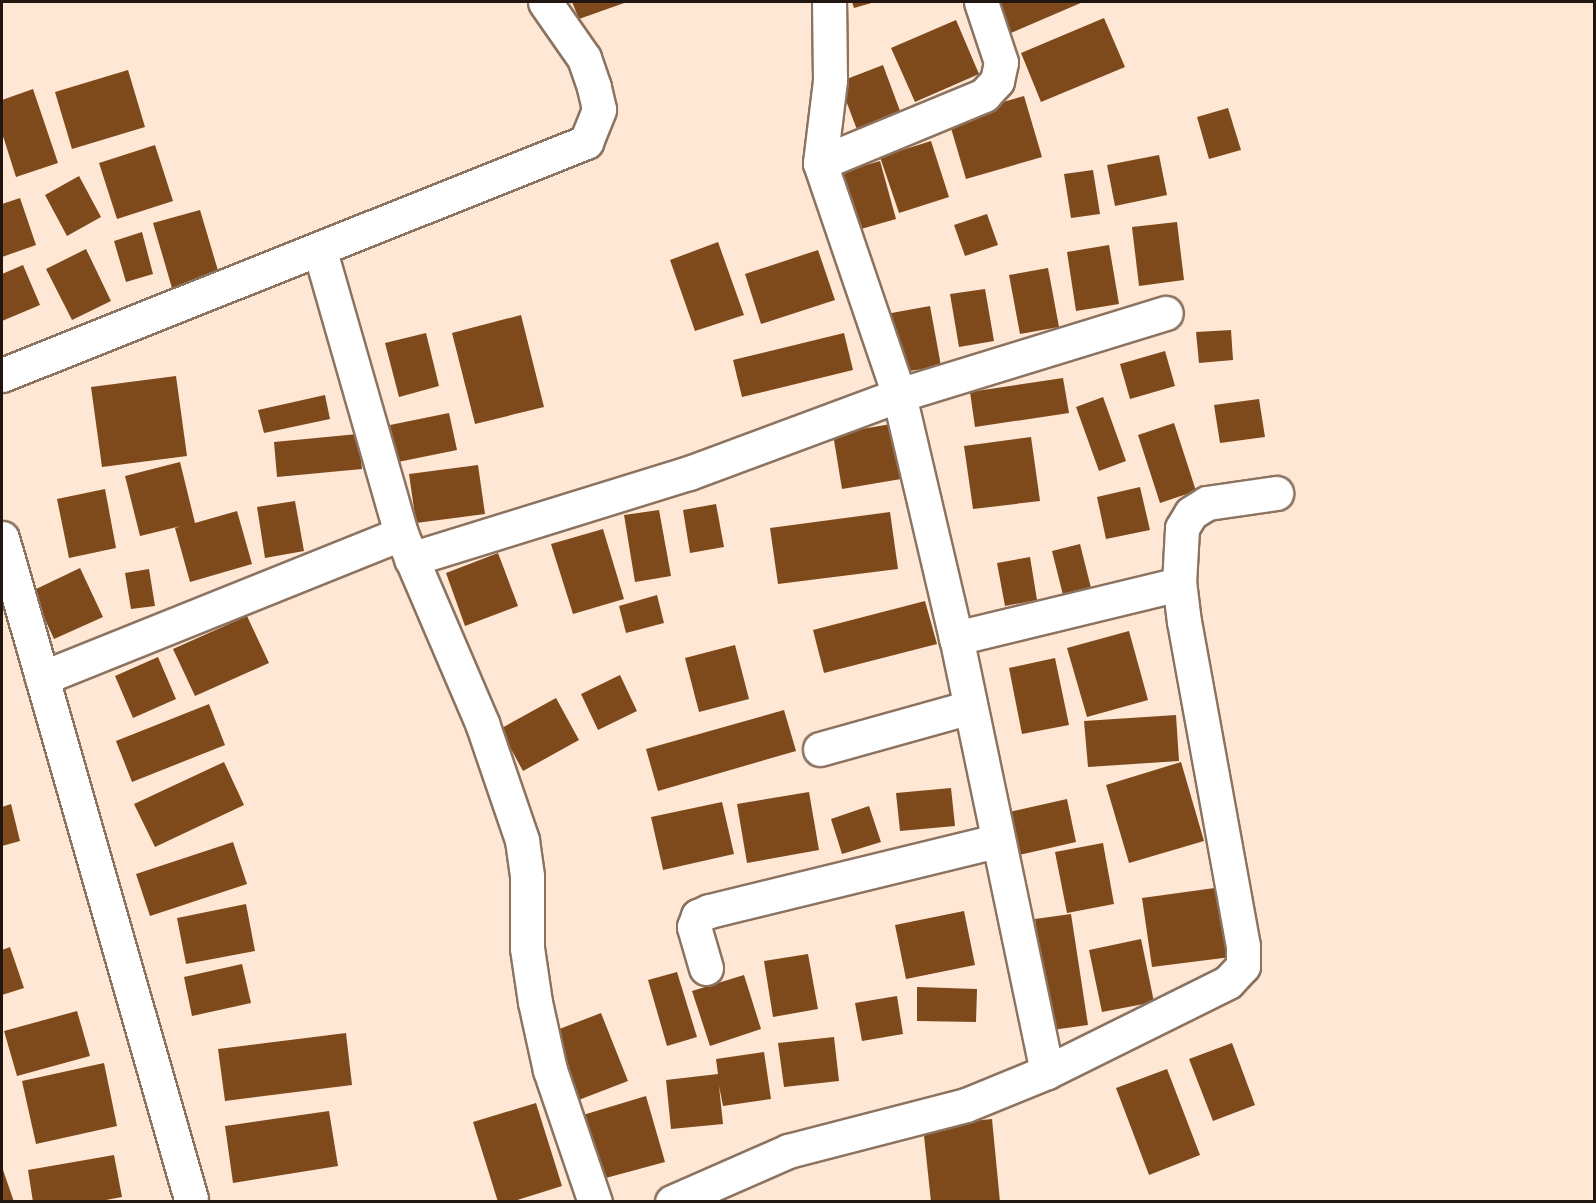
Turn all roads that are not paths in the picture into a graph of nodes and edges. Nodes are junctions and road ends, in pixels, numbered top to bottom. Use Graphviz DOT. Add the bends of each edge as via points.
graph roads {
  1 [pos="545,2"];
  2 [pos="829,2"];
  3 [pos="981,2"];
  4 [pos="820,163"];
  5 [pos="320,251"];
  6 [pos="1166,313"];
  7 [pos="2,375"];
  8 [pos="899,395"];
  9 [pos="1276,493"];
  10 [pos="2,538"];
  11 [pos="406,547"];
  12 [pos="1179,584"];
  13 [pos="956,638"];
  14 [pos="42,678"];
  15 [pos="970,707"];
  16 [pos="820,749"];
  17 [pos="997,841"];
  18 [pos="706,968"];
  19 [pos="1047,1072"];
  20 [pos="188,1201"];
  21 [pos="595,1202"];
  22 [pos="672,1202"];
  1 -- 5 [label="street" via="584,58 594,87 599,109 586,142"];
  2 -- 4 [label="street" via="830,80"];
  3 -- 4 [label="street" via="1000,62 997,81 984,95"];
  4 -- 8 [label="street"];
  5 -- 7 [label="street"];
  5 -- 11 [label="street"];
  6 -- 8 [label="street"];
  8 -- 11 [label="street" via="689,472"];
  8 -- 13 [label="street"];
  9 -- 12 [label="street" via="1207,503 1191,513 1182,528"];
  10 -- 14 [label="street"];
  11 -- 14 [label="street"];
  11 -- 21 [label="street" via="482,723 522,840 527,876 527,948 535,1002 550,1070"];
  12 -- 13 [label="street"];
  12 -- 19 [label="street" via="1243,946 1243,966 1228,982"];
  13 -- 15 [label="street"];
  14 -- 20 [label="street"];
  15 -- 16 [label="street"];
  15 -- 17 [label="street"];
  17 -- 18 [label="street" via="709,911 698,916 694,927"];
  17 -- 19 [label="street"];
  19 -- 22 [label="street" via="966,1105 788,1151"];
}
